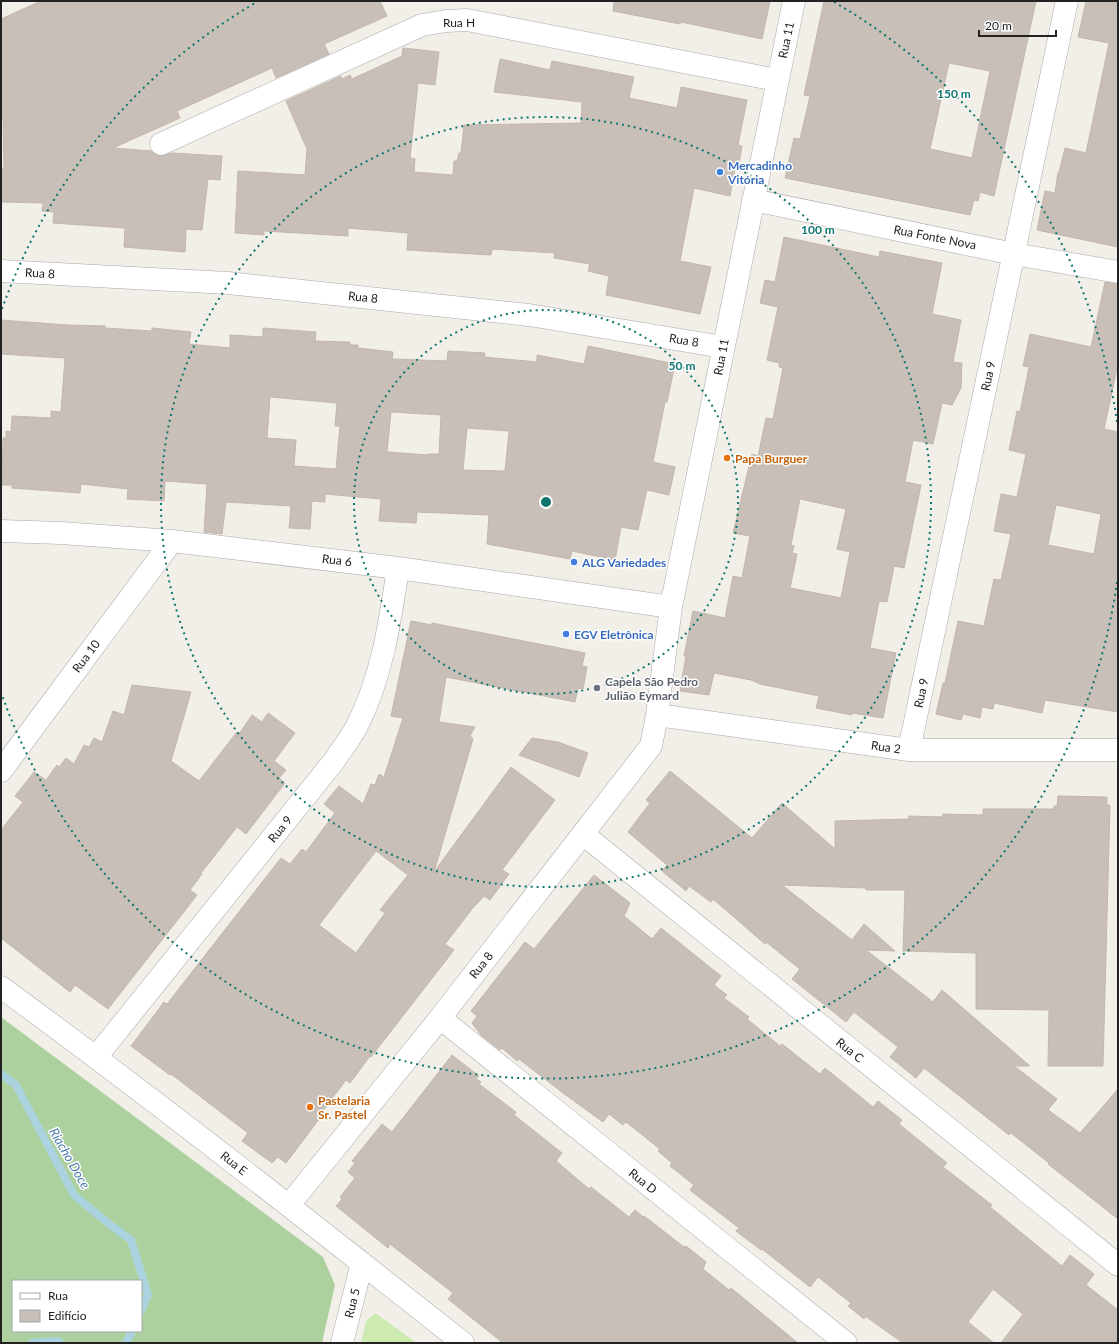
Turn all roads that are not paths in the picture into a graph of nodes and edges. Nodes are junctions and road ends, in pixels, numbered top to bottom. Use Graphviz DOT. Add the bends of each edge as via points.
graph roads {
  1 [pos="794,1"];
  2 [pos="1067,1"];
  3 [pos="777,80"];
  4 [pos="161,144"];
  5 [pos="753,200"];
  6 [pos="1014,254"];
  7 [pos="1,271"];
  8 [pos="1118,272"];
  9 [pos="723,347"];
  10 [pos="1,531"];
  11 [pos="172,541"];
  12 [pos="398,568"];
  13 [pos="671,607"];
  14 [pos="656,715"];
  15 [pos="909,750"];
  16 [pos="1118,750"];
  17 [pos="1,770"];
  18 [pos="583,834"];
  19 [pos="1,987"];
  20 [pos="440,1018"];
  21 [pos="96,1058"];
  22 [pos="289,1206"];
  23 [pos="362,1263"];
  24 [pos="1118,1265"];
  25 [pos="342,1343"];
  26 [pos="463,1343"];
  27 [pos="846,1343"];
  1 -- 3 [label="street, Rua 11"];
  2 -- 6 [label="street, Rua 9"];
  3 -- 4 [label="street, Rua H" via="467,20 446,21 422,25"];
  3 -- 5 [label="street, Rua 11"];
  5 -- 6 [label="street, Rua Fonte Nova"];
  5 -- 9 [label="street, Rua 11"];
  6 -- 8 [label="street, Rua Fonte Nova"];
  6 -- 15 [label="street, Rua 9"];
  7 -- 9 [label="street, Rua 8" via="228,284 521,314"];
  9 -- 13 [label="street, Rua 11"];
  10 -- 11 [label="street, Rua 6"];
  11 -- 12 [label="street, Rua 6"];
  11 -- 17 [label="street, Rua 10"];
  12 -- 13 [label="street, Rua 6"];
  12 -- 21 [label="street, Rua 9" via="387,639 373,689 356,728 334,761"];
  13 -- 14 [label="street, Rua 11"];
  14 -- 15 [label="street, Rua 2"];
  14 -- 18 [label="street, Rua 8" via="651,746"];
  15 -- 16 [label="street, Rua 2"];
  18 -- 20 [label="street, Rua 8"];
  18 -- 24 [label="street, Rua C"];
  19 -- 21 [label="street, Rua E"];
  20 -- 22 [label="street, Rua 8"];
  20 -- 27 [label="street, Rua D"];
  21 -- 22 [label="street, Rua E"];
  22 -- 23 [label="street, Rua E"];
  23 -- 25 [label="street, Rua 5"];
  23 -- 26 [label="street, Rua E"];
}
